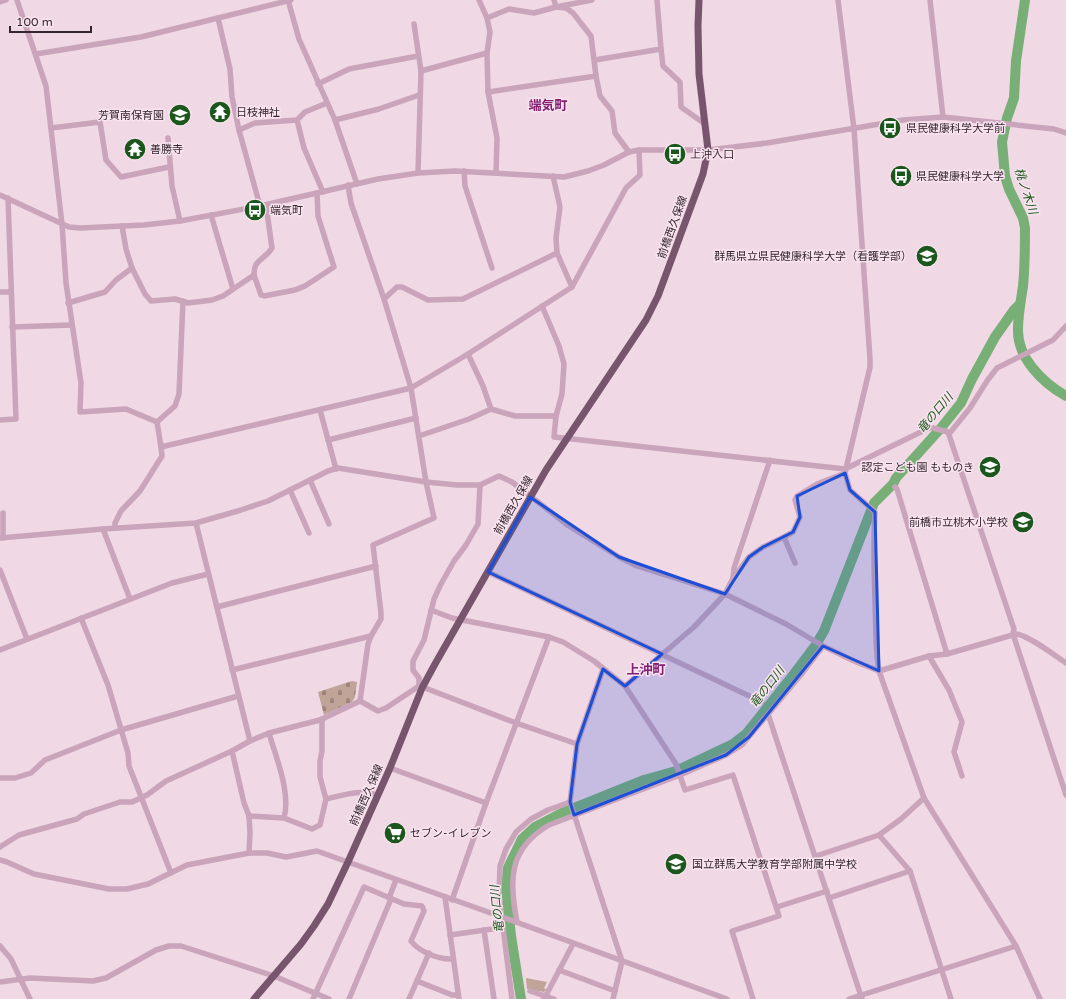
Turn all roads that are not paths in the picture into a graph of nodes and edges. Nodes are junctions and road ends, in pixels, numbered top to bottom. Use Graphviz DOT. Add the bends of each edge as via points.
graph roads {
  1 [pos="6,0"];
  2 [pos="17,0"];
  3 [pos="290,0"];
  4 [pos="479,0"];
  5 [pos="554,0"];
  6 [pos="592,0"];
  7 [pos="658,0"];
  8 [pos="699,0"];
  9 [pos="838,0"];
  10 [pos="930,0"];
  11 [pos="0,2"];
  12 [pos="556,7"];
  13 [pos="218,18"];
  14 [pos="488,18"];
  15 [pos="414,24"];
  16 [pos="661,49"];
  17 [pos="487,53"];
  18 [pos="36,54"];
  19 [pos="418,56"];
  20 [pos="595,60"];
  21 [pos="421,71"];
  22 [pos="596,76"];
  23 [pos="318,84"];
  24 [pos="488,92"];
  25 [pos="419,95"];
  26 [pos="327,103"];
  27 [pos="943,117"];
  28 [pos="298,120"];
  29 [pos="335,120"];
  30 [pos="705,124"];
  31 [pos="51,128"];
  32 [pos="854,128"];
  33 [pos="239,130"];
  34 [pos="1066,134"];
  35 [pos="168,138"];
  36 [pos="639,150"];
  37 [pos="708,150"];
  38 [pos="630,152"];
  39 [pos="169,167"];
  40 [pos="464,171"];
  41 [pos="418,173"];
  42 [pos="496,173"];
  43 [pos="553,176"];
  44 [pos="357,184"];
  45 [pos="348,185"];
  46 [pos="320,192"];
  47 [pos="0,195"];
  48 [pos="8,198"];
  49 [pos="263,206"];
  50 [pos="211,215"];
  51 [pos="180,221"];
  52 [pos="62,224"];
  53 [pos="122,226"];
  54 [pos="557,253"];
  55 [pos="132,268"];
  56 [pos="492,268"];
  57 [pos="254,275"];
  58 [pos="572,288"];
  59 [pos="233,289"];
  60 [pos="0,292"];
  61 [pos="11,292"];
  62 [pos="384,300"];
  63 [pos="183,301"];
  64 [pos="68,303"];
  65 [pos="542,306"];
  66 [pos="71,326"];
  67 [pos="1066,326"];
  68 [pos="12,327"];
  69 [pos="468,354"];
  70 [pos="411,388"];
  71 [pos="491,409"];
  72 [pos="320,410"];
  73 [pos="556,416"];
  74 [pos="416,418"];
  75 [pos="0,420"];
  76 [pos="158,422"];
  77 [pos="948,432"];
  78 [pos="419,436"];
  79 [pos="566,439"];
  80 [pos="328,440"];
  81 [pos="161,447"];
  82 [pos="770,460"];
  83 [pos="336,469"];
  84 [pos="845,471"];
  85 [pos="310,480"];
  86 [pos="426,482"];
  87 [pos="480,485"];
  88 [pos="895,487"];
  89 [pos="290,490"];
  90 [pos="530,497"];
  91 [pos="3,513"];
  92 [pos="196,523"];
  93 [pos="329,524"];
  94 [pos="115,528"];
  95 [pos="103,529"];
  96 [pos="309,533"];
  97 [pos="784,537"];
  98 [pos="2,538"];
  99 [pos="795,563"];
  100 [pos="376,566"];
  101 [pos="0,570"];
  102 [pos="488,572"];
  103 [pos="208,574"];
  104 [pos="732,580"];
  105 [pos="726,594"];
  106 [pos="130,599"];
  107 [pos="217,606"];
  108 [pos="431,610"];
  109 [pos="81,618"];
  110 [pos="461,620"];
  111 [pos="1013,634"];
  112 [pos="371,636"];
  113 [pos="549,638"];
  114 [pos="27,639"];
  115 [pos="823,646"];
  116 [pos="0,650"];
  117 [pos="662,654"];
  118 [pos="946,654"];
  119 [pos="930,656"];
  120 [pos="1066,663"];
  121 [pos="603,668"];
  122 [pos="232,670"];
  123 [pos="879,671"];
  124 [pos="625,686"];
  125 [pos="421,687"];
  126 [pos="238,696"];
  127 [pos="360,700"];
  128 [pos="762,702"];
  129 [pos="768,714"];
  130 [pos="322,719"];
  131 [pos="516,723"];
  132 [pos="121,730"];
  133 [pos="269,733"];
  134 [pos="250,741"];
  135 [pos="577,744"];
  136 [pos="232,751"];
  137 [pos="390,768"];
  138 [pos="680,774"];
  139 [pos="962,776"];
  140 [pos="0,778"];
  141 [pos="378,795"];
  142 [pos="1066,795"];
  143 [pos="141,797"];
  144 [pos="924,798"];
  145 [pos="326,799"];
  146 [pos="486,803"];
  147 [pos="570,803"];
  148 [pos="574,815"];
  149 [pos="249,816"];
  150 [pos="284,818"];
  151 [pos="879,836"];
  152 [pos="0,847"];
  153 [pos="249,853"];
  154 [pos="816,856"];
  155 [pos="0,860"];
  156 [pos="348,862"];
  157 [pos="910,871"];
  158 [pos="171,873"];
  159 [pos="396,880"];
  160 [pos="827,891"];
  161 [pos="445,897"];
  162 [pos="390,898"];
  163 [pos="829,898"];
  164 [pos="452,900"];
  165 [pos="777,907"];
  166 [pos="502,917"];
  167 [pos="516,922"];
  168 [pos="484,930"];
  169 [pos="503,930"];
  170 [pos="450,935"];
  171 [pos="573,944"];
  172 [pos="0,946"];
  173 [pos="1016,946"];
  174 [pos="429,953"];
  175 [pos="453,959"];
  176 [pos="622,961"];
  177 [pos="941,969"];
  178 [pos="559,970"];
  179 [pos="274,976"];
  180 [pos="20,979"];
  181 [pos="417,981"];
  182 [pos="0,982"];
  183 [pos="530,991"];
  184 [pos="615,991"];
  185 [pos="315,996"];
  186 [pos="458,997"];
  187 [pos="545,997"];
  188 [pos="861,997"];
  189 [pos="30,999"];
  190 [pos="254,999"];
  191 [pos="329,999"];
  192 [pos="349,999"];
  193 [pos="409,999"];
  194 [pos="494,999"];
  195 [pos="512,999"];
  196 [pos="554,999"];
  197 [pos="613,999"];
  198 [pos="727,999"];
  199 [pos="754,999"];
  200 [pos="850,999"];
  201 [pos="951,999"];
  202 [pos="1040,999"];
  1 -- 11 [label="street"];
  2 -- 18 [label="street"];
  3 -- 13 [label="street"];
  3 -- 23 [label="street" via="299,39"];
  4 -- 14 [label="street"];
  5 -- 12 [label="street"];
  6 -- 12 [label="street"];
  7 -- 16 [label="street"];
  8 -- 30 [label="main road, 前橋西久保線" via="699,74"];
  9 -- 32 [label="street"];
  10 -- 27 [label="street"];
  12 -- 14 [label="street" via="534,13 509,9"];
  12 -- 20 [label="street" via="566,8 573,13 591,36"];
  13 -- 18 [label="street" via="141,37"];
  13 -- 33 [label="street" via="230,69 232,98"];
  14 -- 17 [label="street" via="490,32"];
  15 -- 19 [label="street"];
  16 -- 20 [label="street"];
  16 -- 30 [label="street" via="663,66 680,82 682,107"];
  17 -- 21 [label="street"];
  17 -- 24 [label="street"];
  18 -- 31 [label="street" via="46,86"];
  19 -- 21 [label="street"];
  19 -- 23 [label="street" via="349,69"];
  20 -- 22 [label="street"];
  21 -- 25 [label="street"];
  22 -- 24 [label="street"];
  22 -- 38 [label="street" via="600,96 612,112 616,133"];
  23 -- 26 [label="street"];
  24 -- 42 [label="street" via="497,138"];
  25 -- 29 [label="street" via="379,109"];
  25 -- 41 [label="street"];
  26 -- 28 [label="street" via="305,112"];
  26 -- 29 [label="street"];
  27 -- 32 [label="street" via="902,120"];
  27 -- 34 [label="street" via="1033,126 1054,129"];
  28 -- 33 [label="street" via="255,123"];
  28 -- 46 [label="street" via="304,148"];
  29 -- 44 [label="street"];
  30 -- 37 [label="main road, 前橋西久保線"];
  31 -- 39 [label="street" via="100,122 106,160 121,177"];
  31 -- 52 [label="street"];
  32 -- 37 [label="street"];
  32 -- 84 [label="street" via="870,367"];
  33 -- 49 [label="street"];
  35 -- 39 [label="street"];
  36 -- 37 [label="street"];
  36 -- 38 [label="street"];
  36 -- 58 [label="street" via="640,175 626,188"];
  37 -- 79 [label="main road, 前橋西久保線" via="703,174 658,296 646,320"];
  38 -- 43 [label="street" via="588,171 564,177"];
  39 -- 51 [label="street"];
  40 -- 41 [label="street"];
  40 -- 42 [label="street"];
  40 -- 56 [label="street" via="465,186"];
  41 -- 44 [label="street"];
  42 -- 43 [label="street"];
  43 -- 54 [label="street" via="560,207"];
  44 -- 45 [label="street"];
  45 -- 46 [label="street"];
  45 -- 62 [label="street" via="350,203"];
  46 -- 49 [label="street"];
  46 -- 57 [label="street" via="318,216 334,267 295,290 264,296 261,295"];
  47 -- 48 [label="street"];
  48 -- 52 [label="street"];
  48 -- 61 [label="street"];
  49 -- 50 [label="street"];
  49 -- 57 [label="street" via="272,248 269,254 256,263"];
  50 -- 51 [label="street"];
  50 -- 59 [label="street"];
  51 -- 53 [label="street"];
  52 -- 53 [label="street" via="80,228"];
  52 -- 64 [label="street"];
  53 -- 55 [label="street"];
  54 -- 58 [label="street"];
  54 -- 62 [label="street" via="463,300 428,300 397,287"];
  55 -- 63 [label="street" via="151,301 176,298"];
  55 -- 64 [label="street" via="105,292"];
  57 -- 59 [label="street"];
  58 -- 65 [label="street"];
  59 -- 63 [label="street" via="212,300 188,303"];
  60 -- 61 [label="street"];
  61 -- 68 [label="street"];
  62 -- 70 [label="street"];
  63 -- 76 [label="street" via="179,394 175,406"];
  64 -- 66 [label="street"];
  65 -- 69 [label="street"];
  65 -- 73 [label="street" via="560,346 564,364 562,394"];
  66 -- 68 [label="street"];
  66 -- 76 [label="street" via="81,383 80,412 126,409"];
  67 -- 77 [label="street" via="1057,336 1001,366 992,374 970,408"];
  68 -- 75 [label="street" via="16,419"];
  69 -- 70 [label="street"];
  69 -- 71 [label="street"];
  70 -- 72 [label="street"];
  70 -- 74 [label="street"];
  71 -- 73 [label="street" via="515,416"];
  71 -- 78 [label="street"];
  72 -- 80 [label="street"];
  72 -- 81 [label="street"];
  73 -- 79 [label="street" via="554,437"];
  74 -- 78 [label="street"];
  74 -- 80 [label="street"];
  76 -- 81 [label="street"];
  77 -- 84 [label="street" via="933,428 921,432"];
  77 -- 111 [label="street" via="1014,629"];
  78 -- 86 [label="street"];
  79 -- 82 [label="street"];
  79 -- 90 [label="main road, 前橋西久保線"];
  80 -- 83 [label="street"];
  81 -- 94 [label="street" via="162,456 140,491 121,511"];
  82 -- 84 [label="street"];
  82 -- 104 [label="street"];
  83 -- 85 [label="street"];
  83 -- 86 [label="street"];
  84 -- 97 [label="street" via="797,496 795,500 800,517 793,532"];
  84 -- 123 [label="street" via="850,490 875,511 876,655"];
  85 -- 89 [label="street"];
  85 -- 93 [label="street"];
  86 -- 87 [label="street"];
  86 -- 100 [label="street" via="434,518 373,545"];
  87 -- 90 [label="street" via="499,476 512,482"];
  87 -- 108 [label="street" via="478,524 446,575"];
  88 -- 118 [label="street"];
  89 -- 92 [label="street" via="268,501"];
  89 -- 96 [label="street"];
  90 -- 102 [label="main road, 前橋西久保線"];
  90 -- 105 [label="street" via="569,526 637,566"];
  91 -- 98 [label="street"];
  92 -- 94 [label="street"];
  92 -- 103 [label="street"];
  94 -- 95 [label="street"];
  95 -- 98 [label="street"];
  95 -- 106 [label="street"];
  97 -- 99 [label="street"];
  97 -- 104 [label="street" via="749,557"];
  100 -- 107 [label="street"];
  100 -- 112 [label="street" via="381,619"];
  101 -- 114 [label="street"];
  102 -- 110 [label="main road, 前橋西久保線"];
  102 -- 117 [label="street"];
  103 -- 106 [label="street" via="172,583"];
  103 -- 107 [label="street"];
  104 -- 105 [label="street"];
  105 -- 115 [label="street"];
  105 -- 117 [label="street" via="694,627"];
  106 -- 109 [label="street"];
  107 -- 122 [label="street"];
  108 -- 110 [label="street"];
  108 -- 125 [label="street" via="424,640 413,661 413,670"];
  109 -- 114 [label="street"];
  109 -- 132 [label="street" via="108,685"];
  110 -- 113 [label="street"];
  110 -- 125 [label="main road, 前橋西久保線"];
  111 -- 118 [label="street"];
  111 -- 120 [label="street" via="1022,635"];
  111 -- 142 [label="street"];
  112 -- 122 [label="street"];
  112 -- 127 [label="street"];
  113 -- 121 [label="street" via="563,642"];
  113 -- 131 [label="street"];
  114 -- 116 [label="street"];
  115 -- 123 [label="street"];
  115 -- 129 [label="street"];
  117 -- 124 [label="street"];
  117 -- 128 [label="street"];
  118 -- 119 [label="street"];
  119 -- 123 [label="street"];
  119 -- 139 [label="street" via="949,690 962,722 954,752"];
  121 -- 124 [label="street"];
  121 -- 135 [label="street"];
  122 -- 126 [label="street"];
  123 -- 144 [label="street"];
  124 -- 138 [label="street"];
  125 -- 127 [label="street" via="378,711"];
  125 -- 131 [label="street"];
  125 -- 137 [label="main road, 前橋西久保線"];
  126 -- 132 [label="street"];
  126 -- 134 [label="street"];
  127 -- 130 [label="street"];
  129 -- 138 [label="street" via="742,745 726,755"];
  129 -- 154 [label="street"];
  130 -- 133 [label="street"];
  130 -- 145 [label="street" via="320,777"];
  131 -- 135 [label="street"];
  131 -- 146 [label="street"];
  132 -- 140 [label="street" via="45,760 31,773 14,778"];
  132 -- 143 [label="street" via="129,766"];
  133 -- 134 [label="street"];
  133 -- 150 [label="street" via="284,786"];
  134 -- 136 [label="street"];
  135 -- 147 [label="street"];
  136 -- 143 [label="street" via="166,781"];
  136 -- 149 [label="street"];
  137 -- 141 [label="main road, 前橋西久保線"];
  137 -- 146 [label="street"];
  138 -- 148 [label="street"];
  138 -- 165 [label="street" via="685,790 733,775"];
  141 -- 145 [label="street" via="358,792"];
  141 -- 156 [label="main road, 前橋西久保線"];
  143 -- 152 [label="street" via="132,802 120,802 84,814 77,819 19,836"];
  143 -- 158 [label="street"];
  144 -- 151 [label="street"];
  144 -- 173 [label="street"];
  145 -- 150 [label="street" via="320,825 317,827 312,829"];
  146 -- 164 [label="street"];
  147 -- 148 [label="street"];
  147 -- 166 [label="street" via="531,819 516,832 500,866"];
  148 -- 167 [label="street" via="541,829 522,849 512,877"];
  148 -- 176 [label="street"];
  149 -- 150 [label="street"];
  149 -- 153 [label="street"];
  151 -- 154 [label="street"];
  151 -- 157 [label="street"];
  153 -- 156 [label="street" via="286,856 317,852"];
  153 -- 158 [label="street" via="187,865"];
  154 -- 160 [label="street"];
  155 -- 158 [label="street" via="34,874 109,889 127,889 148,884"];
  156 -- 159 [label="street"];
  156 -- 179 [label="main road, 前橋西久保線" via="328,904 314,926"];
  157 -- 163 [label="street"];
  157 -- 177 [label="street"];
  159 -- 161 [label="street"];
  159 -- 162 [label="street"];
  160 -- 163 [label="street"];
  160 -- 165 [label="street"];
  161 -- 164 [label="street"];
  161 -- 170 [label="street"];
  162 -- 174 [label="street" via="404,904 422,906 424,911 411,941 415,947"];
  162 -- 185 [label="street" via="364,887"];
  162 -- 192 [label="street"];
  163 -- 188 [label="street"];
  164 -- 166 [label="street"];
  165 -- 199 [label="street" via="779,916 732,931"];
  166 -- 167 [label="street"];
  166 -- 169 [label="street"];
  167 -- 171 [label="street"];
  168 -- 169 [label="street"];
  168 -- 170 [label="street"];
  168 -- 194 [label="street"];
  169 -- 195 [label="street"];
  170 -- 175 [label="street"];
  171 -- 176 [label="street"];
  171 -- 178 [label="street"];
  172 -- 180 [label="street"];
  173 -- 177 [label="street"];
  173 -- 202 [label="street"];
  174 -- 175 [label="street" via="446,960"];
  174 -- 181 [label="street"];
  175 -- 186 [label="street"];
  176 -- 184 [label="street"];
  176 -- 198 [label="street"];
  177 -- 188 [label="street"];
  177 -- 201 [label="street"];
  178 -- 184 [label="street"];
  178 -- 187 [label="street"];
  179 -- 180 [label="street" via="181,946 169,946 93,982"];
  179 -- 185 [label="street"];
  179 -- 190 [label="main road, 前橋西久保線"];
  180 -- 182 [label="street"];
  180 -- 189 [label="street"];
  181 -- 186 [label="street"];
  181 -- 193 [label="street"];
  183 -- 187 [label="street"];
  184 -- 197 [label="street"];
  185 -- 191 [label="street"];
  187 -- 196 [label="street"];
  188 -- 200 [label="street"];
}
